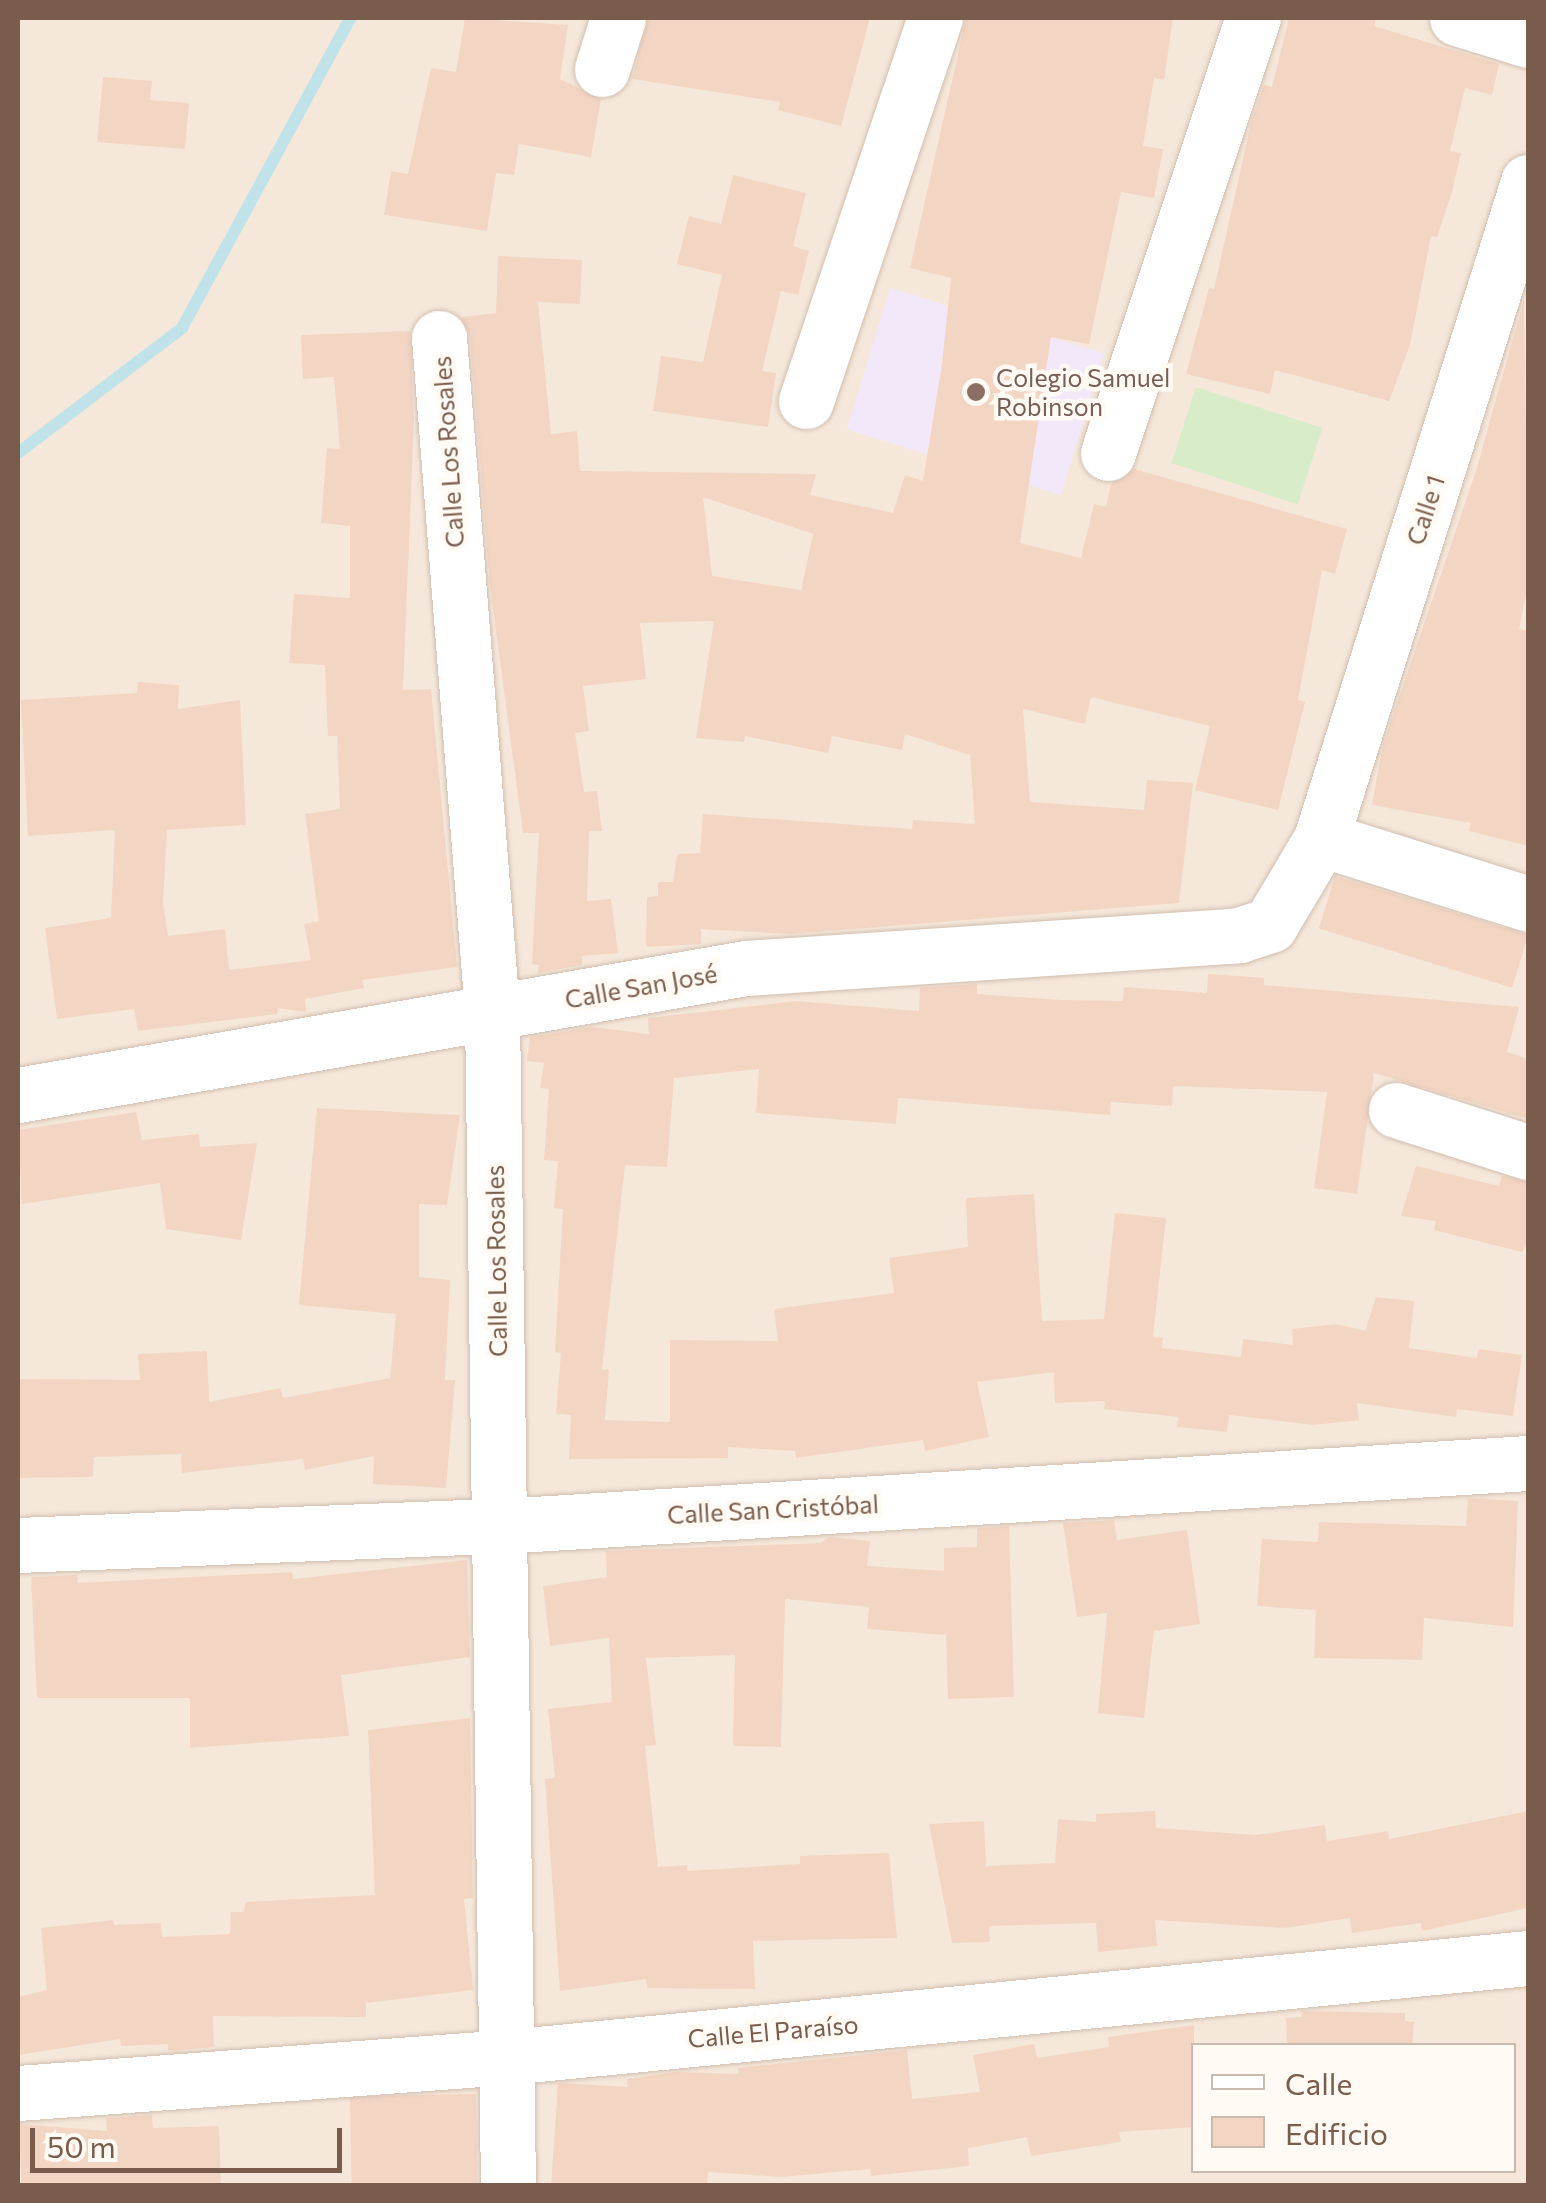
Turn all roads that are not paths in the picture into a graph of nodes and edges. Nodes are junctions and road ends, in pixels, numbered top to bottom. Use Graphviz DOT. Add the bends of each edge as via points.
graph roads {
  1 [pos="618,18"];
  2 [pos="935,18"];
  3 [pos="1254,18"];
  4 [pos="1457,18"];
  5 [pos="1528,40"];
  6 [pos="602,69"];
  7 [pos="1528,182"];
  8 [pos="439,338"];
  9 [pos="806,401"];
  10 [pos="1108,453"];
  11 [pos="1321,839"];
  12 [pos="1528,904"];
  13 [pos="1270,925"];
  14 [pos="492,1012"];
  15 [pos="18,1094"];
  16 [pos="1396,1110"];
  17 [pos="1528,1152"];
  18 [pos="1528,1463"];
  19 [pos="501,1526"];
  20 [pos="18,1545"];
  21 [pos="1528,1958"];
  22 [pos="507,2056"];
  23 [pos="18,2093"];
  24 [pos="508,2186"];
  1 -- 6 [label="street"];
  2 -- 9 [label="street"];
  3 -- 10 [label="street"];
  4 -- 5 [label="street"];
  7 -- 11 [label="street, Calle 1"];
  8 -- 14 [label="street, Calle Los Rosales"];
  11 -- 12 [label="street"];
  11 -- 13 [label="street, Calle 1"];
  13 -- 14 [label="street, Calle San José" via="1239,936 746,968"];
  14 -- 15 [label="street, Calle San José"];
  14 -- 19 [label="street, Calle Los Rosales"];
  16 -- 17 [label="street"];
  18 -- 19 [label="street, Calle San Cristóbal"];
  19 -- 20 [label="street, Calle San Cristóbal"];
  19 -- 22 [label="street, Calle Los Rosales"];
  21 -- 22 [label="street, Calle El Paraíso"];
  22 -- 23 [label="street, Calle El Paraíso"];
  22 -- 24 [label="street, Calle Los Rosales"];
}
